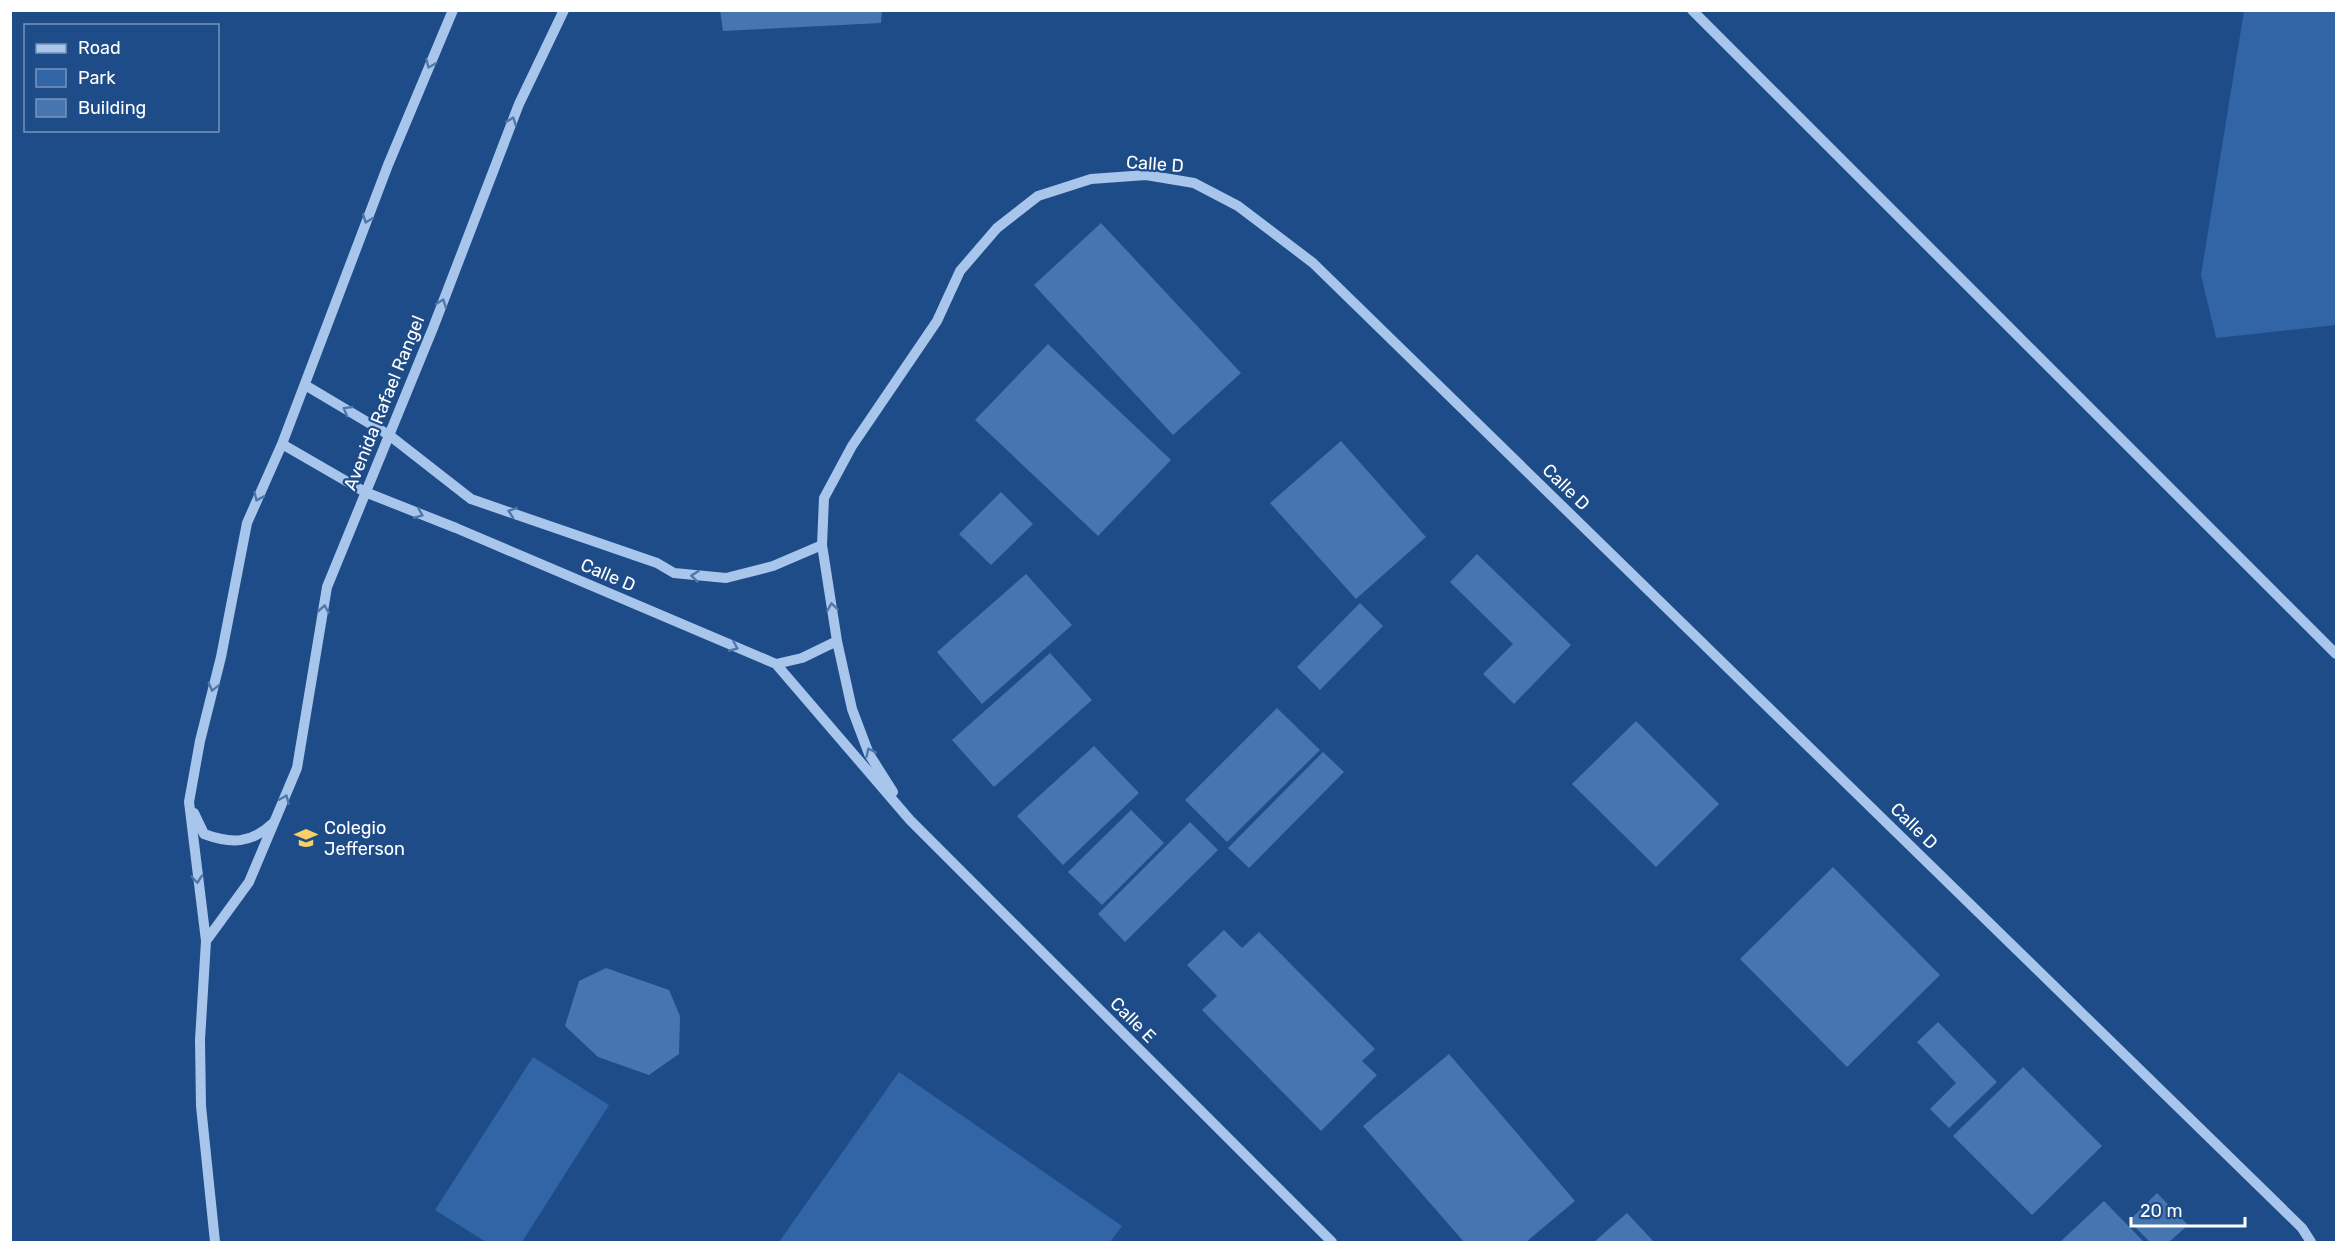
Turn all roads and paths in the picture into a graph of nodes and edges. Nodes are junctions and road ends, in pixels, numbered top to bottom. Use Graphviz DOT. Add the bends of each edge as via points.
graph roads {
  1 [pos="453,10"];
  2 [pos="564,10"];
  3 [pos="1692,10"];
  4 [pos="305,385"];
  5 [pos="389,435"];
  6 [pos="282,444"];
  7 [pos="365,492"];
  8 [pos="822,545"];
  9 [pos="837,640"];
  10 [pos="2337,654"];
  11 [pos="776,664"];
  12 [pos="189,802"];
  13 [pos="276,820"];
  14 [pos="910,820"];
  15 [pos="206,941"];
  16 [pos="215,1242"];
  17 [pos="1332,1242"];
  18 [pos="2311,1242"];
  1 -- 4 [label="street, one-way" via="388,165"];
  5 -- 2 [label="street, Avenida Rafael Rangel, one-way" via="519,104"];
  3 -- 10 [label="street"];
  5 -- 4 [label="street, Calle D, one-way"];
  4 -- 6 [label="street"];
  5 -- 7 [label="street, Avenida Rafael Rangel"];
  8 -- 5 [label="street, Calle D, one-way" via="773,566 726,578 674,573 657,562 471,499"];
  6 -- 7 [label="street, Calle D"];
  6 -- 12 [label="street, one-way" via="247,523"];
  7 -- 11 [label="street, Calle D, one-way"];
  13 -- 7 [label="street, Avenida Rafael Rangel, one-way" via="297,768 327,587"];
  9 -- 8 [label="street, Calle D, one-way"];
  8 -- 18 [label="street, Calle D" via="824,498 852,446 936,321 960,271 997,228 1038,196 1091,179 1146,176 1194,183 1238,207 1313,263 2302,1228"];
  9 -- 11 [label="street" via="802,658"];
  14 -- 9 [label="street, Calle E, one-way" via="870,754 852,709"];
  11 -- 14 [label="street, Calle E"];
  12 -- 13 [label="street" via="204,834 222,841 246,839 266,830"];
  12 -- 15 [label="street, one-way"];
  13 -- 15 [label="street, Avenida Rafael Rangel" via="249,882"];
  14 -- 17 [label="street, Calle E"];
  15 -- 16 [label="street" via="201,1106"];
}
